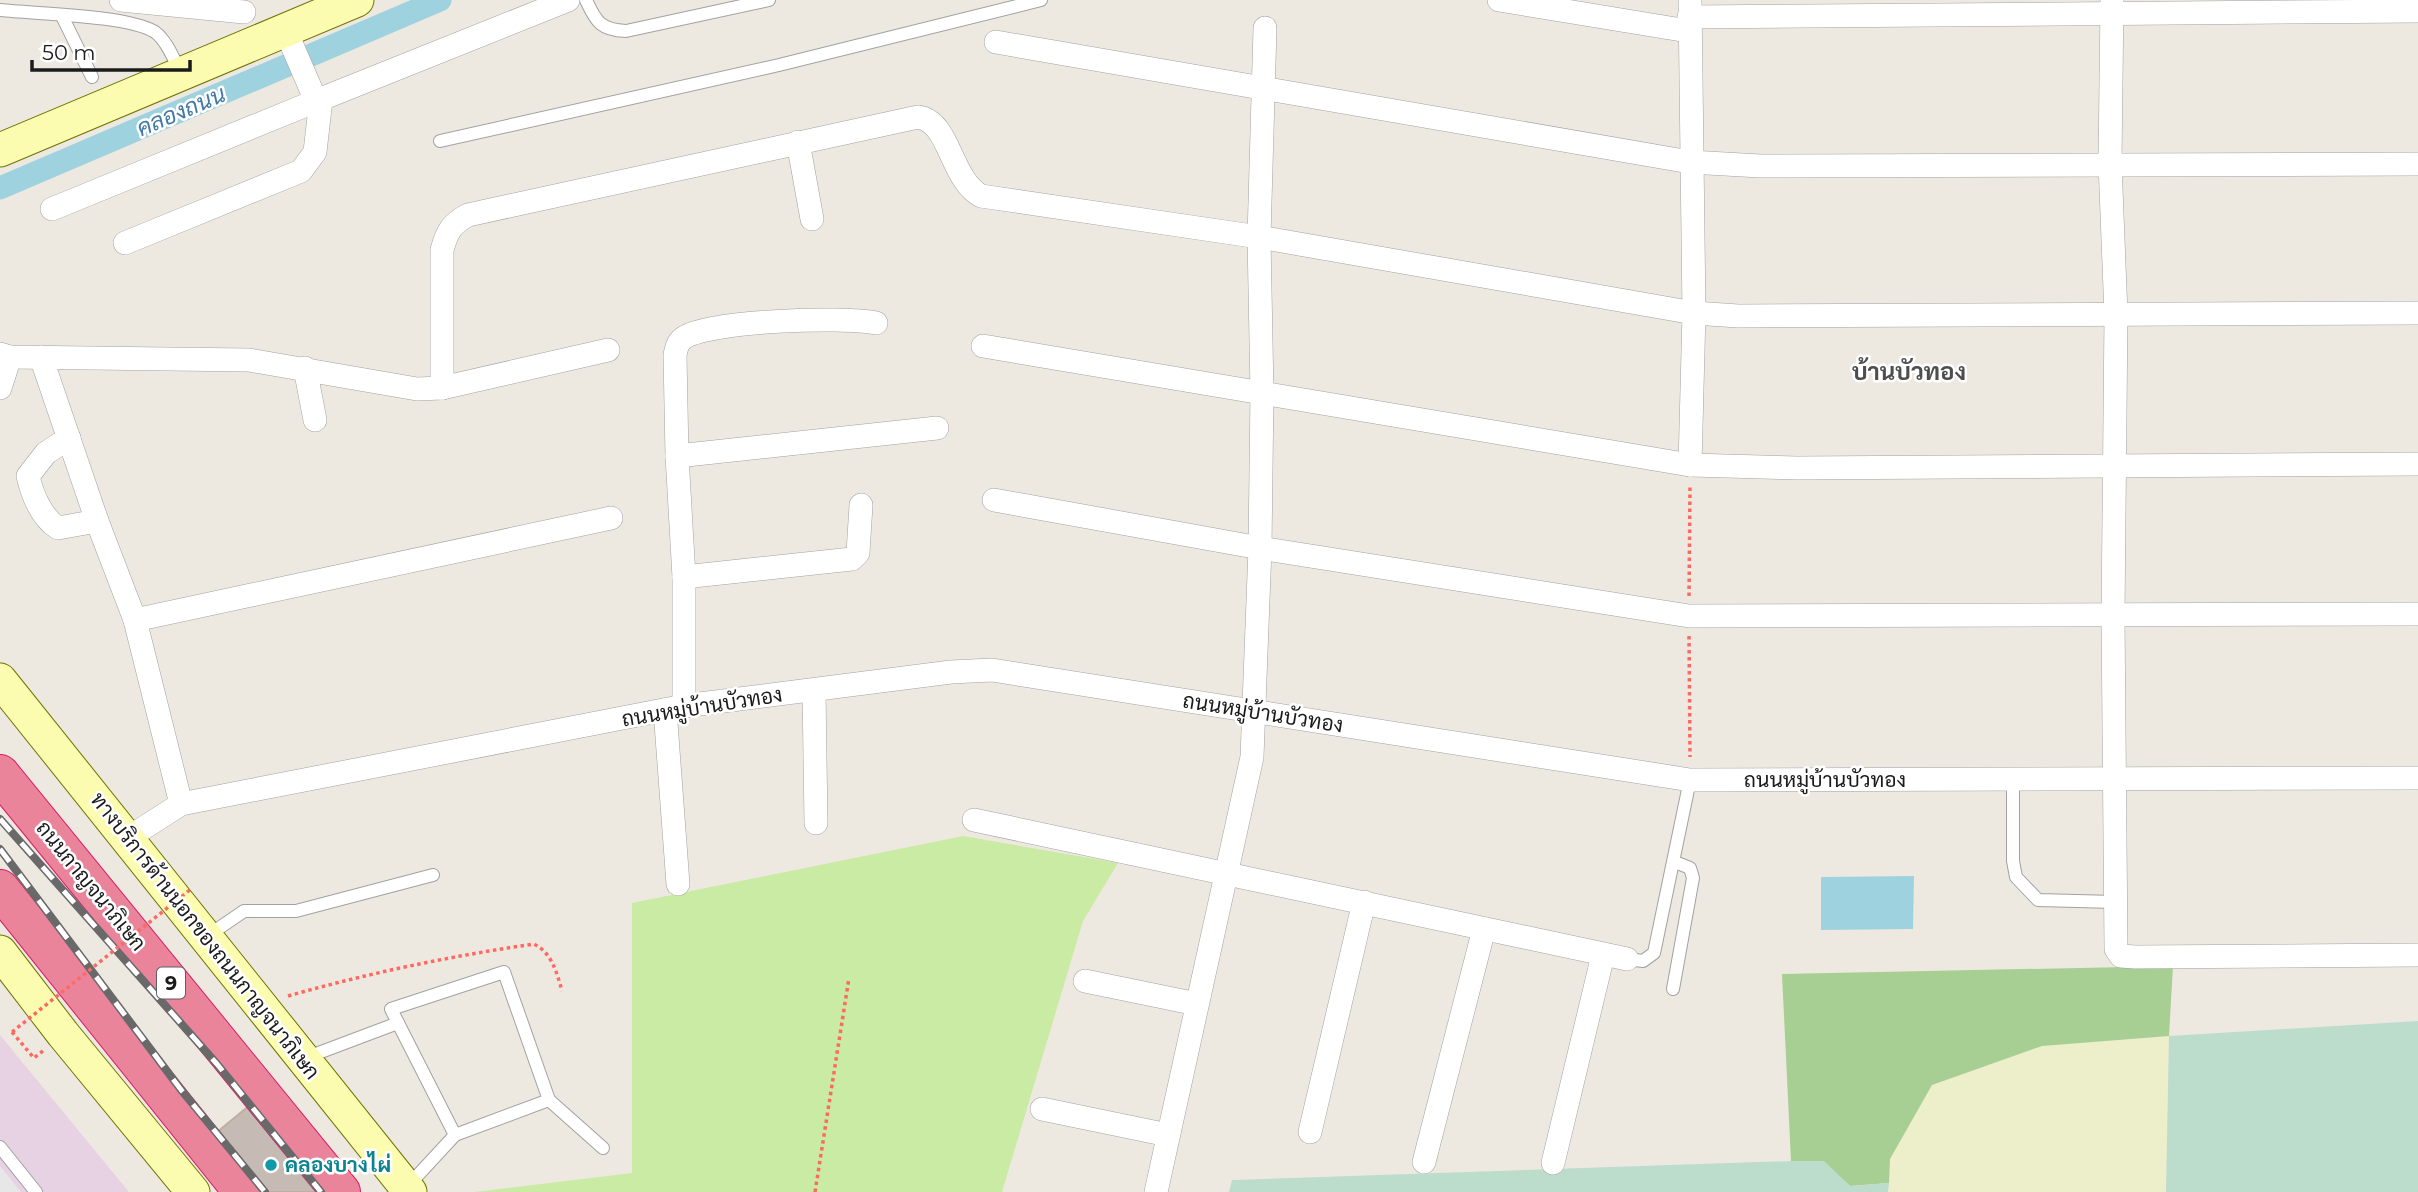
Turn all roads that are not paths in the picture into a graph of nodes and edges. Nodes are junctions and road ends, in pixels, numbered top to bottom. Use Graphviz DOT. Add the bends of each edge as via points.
graph roads {
  1 [pos="121,0"];
  2 [pos="357,0"];
  3 [pos="568,0"];
  4 [pos="586,0"];
  5 [pos="769,0"];
  6 [pos="1041,0"];
  7 [pos="1499,0"];
  8 [pos="242,6"];
  9 [pos="2112,7"];
  10 [pos="2411,8"];
  11 [pos="0,10"];
  12 [pos="62,16"];
  13 [pos="1689,16"];
  14 [pos="1265,28"];
  15 [pos="291,40"];
  16 [pos="996,43"];
  17 [pos="251,45"];
  18 [pos="181,73"];
  19 [pos="92,77"];
  20 [pos="1264,88"];
  21 [pos="317,99"];
  22 [pos="71,120"];
  23 [pos="440,141"];
  24 [pos="798,142"];
  25 [pos="0,149"];
  26 [pos="1690,162"];
  27 [pos="2110,163"];
  28 [pos="2418,164"];
  29 [pos="0,171"];
  30 [pos="52,209"];
  31 [pos="812,219"];
  32 [pos="1259,237"];
  33 [pos="125,243"];
  34 [pos="1694,313"];
  35 [pos="2418,313"];
  36 [pos="2116,315"];
  37 [pos="876,323"];
  38 [pos="983,346"];
  39 [pos="608,350"];
  40 [pos="5,355"];
  41 [pos="41,357"];
  42 [pos="305,368"];
  43 [pos="0,388"];
  44 [pos="442,388"];
  45 [pos="1262,393"];
  46 [pos="315,420"];
  47 [pos="937,428"];
  48 [pos="69,438"];
  49 [pos="677,456"];
  50 [pos="2418,464"];
  51 [pos="1690,466"];
  52 [pos="2116,466"];
  53 [pos="995,500"];
  54 [pos="861,505"];
  55 [pos="611,518"];
  56 [pos="97,521"];
  57 [pos="1260,548"];
  58 [pos="684,577"];
  59 [pos="2418,614"];
  60 [pos="2113,616"];
  61 [pos="135,620"];
  62 [pos="0,680"];
  63 [pos="814,691"];
  64 [pos="675,708"];
  65 [pos="1252,711"];
  66 [pos="0,774"];
  67 [pos="2418,778"];
  68 [pos="1690,780"];
  69 [pos="2114,780"];
  70 [pos="2013,781"];
  71 [pos="181,804"];
  72 [pos="974,820"];
  73 [pos="816,823"];
  74 [pos="128,838"];
  75 [pos="1675,862"];
  76 [pos="1226,873"];
  77 [pos="433,875"];
  78 [pos="678,884"];
  79 [pos="0,889"];
  80 [pos="1364,902"];
  81 [pos="2115,902"];
  82 [pos="1484,929"];
  83 [pos="206,937"];
  84 [pos="0,952"];
  85 [pos="1604,954"];
  86 [pos="2418,955"];
  87 [pos="1627,959"];
  88 [pos="1085,981"];
  89 [pos="1673,989"];
  90 [pos="1197,1004"];
  91 [pos="398,1023"];
  92 [pos="301,1059"];
  93 [pos="549,1100"];
  94 [pos="1042,1109"];
  95 [pos="178,1114"];
  96 [pos="1310,1132"];
  97 [pos="455,1135"];
  98 [pos="1168,1135"];
  99 [pos="0,1147"];
  100 [pos="603,1148"];
  101 [pos="1424,1162"];
  102 [pos="1553,1163"];
  103 [pos="408,1190"];
  104 [pos="36,1192"];
  105 [pos="193,1192"];
  106 [pos="227,1192"];
  107 [pos="243,1192"];
  108 [pos="341,1192"];
  109 [pos="1156,1192"];
  1 -- 8 [label="street"];
  2 -- 15 [label="main road"];
  3 -- 21 [label="street"];
  4 -- 5 [label="lane" via="596,22 608,30 626,31"];
  6 -- 23 [label="lane"];
  7 -- 13 [label="street"];
  8 -- 17 [label="street"];
  9 -- 10 [label="street"];
  9 -- 13 [label="street"];
  9 -- 27 [label="street"];
  11 -- 12 [label="lane"];
  12 -- 18 [label="lane" via="127,23 152,31 162,38"];
  12 -- 19 [label="lane"];
  13 -- 26 [label="street"];
  14 -- 20 [label="street"];
  15 -- 17 [label="main road"];
  15 -- 21 [label="street"];
  16 -- 20 [label="street"];
  17 -- 18 [label="main road"];
  18 -- 22 [label="main road"];
  20 -- 26 [label="street"];
  20 -- 32 [label="street"];
  21 -- 30 [label="street"];
  21 -- 33 [label="street" via="315,152 301,171"];
  22 -- 25 [label="main road"];
  22 -- 29 [label="main road"];
  24 -- 31 [label="street"];
  24 -- 32 [label="street" via="926,118 939,130 964,183 981,196"];
  24 -- 44 [label="street" via="468,215 453,223 442,250"];
  26 -- 27 [label="street" via="1760,166"];
  26 -- 34 [label="street"];
  27 -- 28 [label="street"];
  27 -- 36 [label="street"];
  32 -- 34 [label="street"];
  32 -- 45 [label="street"];
  34 -- 36 [label="street"];
  34 -- 51 [label="street"];
  35 -- 36 [label="street"];
  36 -- 52 [label="street"];
  37 -- 49 [label="street" via="828,317 687,335 677,343 674,355"];
  38 -- 45 [label="street"];
  39 -- 44 [label="street"];
  40 -- 41 [label="street"];
  40 -- 43 [label="street"];
  41 -- 42 [label="street" via="249,360"];
  41 -- 48 [label="street"];
  42 -- 44 [label="street" via="416,389"];
  42 -- 46 [label="street"];
  45 -- 51 [label="street"];
  45 -- 57 [label="street"];
  47 -- 49 [label="street"];
  48 -- 56 [label="street"];
  48 -- 56 [label="street" via="34,465 28,476 32,492 58,528"];
  49 -- 58 [label="street"];
  50 -- 52 [label="street"];
  51 -- 52 [label="street"];
  52 -- 60 [label="street"];
  53 -- 57 [label="street"];
  54 -- 58 [label="street" via="858,552 852,559"];
  55 -- 61 [label="street"];
  56 -- 61 [label="street"];
  57 -- 60 [label="street" via="1689,616"];
  57 -- 65 [label="street"];
  58 -- 64 [label="street"];
  59 -- 60 [label="street"];
  60 -- 69 [label="street"];
  61 -- 71 [label="street"];
  62 -- 74 [label="main road, ทางบริการด้านนอกของถนนกาญจนาภิเษก"];
  63 -- 64 [label="street, ถนนหมู่บ้านบัวทอง"];
  63 -- 65 [label="street, ถนนหมู่บ้านบัวทอง" via="992,670"];
  63 -- 73 [label="street"];
  64 -- 71 [label="street, ถนนหมู่บ้านบัวทอง"];
  64 -- 78 [label="street"];
  65 -- 68 [label="street, ถนนหมู่บ้านบัวทอง"];
  65 -- 76 [label="street" via="1252,757"];
  66 -- 108 [label="highway, ถนนกาญจนาภิเษก / 9"];
  67 -- 69 [label="street, ถนนหมู่บ้านบัวทอง"];
  68 -- 70 [label="street, ถนนหมู่บ้านบัวทอง"];
  68 -- 75 [label="lane"];
  69 -- 70 [label="street, ถนนหมู่บ้านบัวทอง"];
  69 -- 81 [label="street"];
  70 -- 81 [label="lane" via="2013,860 2021,884 2038,900"];
  71 -- 74 [label="street, ถนนหมู่บ้านบัวทอง"];
  72 -- 76 [label="street"];
  74 -- 83 [label="main road, ทางบริการด้านนอกของถนนกาญจนาภิเษก"];
  75 -- 87 [label="lane" via="1654,953 1643,961"];
  75 -- 89 [label="lane" via="1690,868 1693,878"];
  76 -- 80 [label="street"];
  76 -- 90 [label="street"];
  77 -- 83 [label="lane" via="296,911 244,911"];
  79 -- 95 [label="highway"];
  80 -- 82 [label="street"];
  80 -- 96 [label="street"];
  81 -- 86 [label="street" via="2114,939 2121,956"];
  82 -- 85 [label="street"];
  82 -- 101 [label="street"];
  83 -- 92 [label="main road, ทางบริการด้านนอกของถนนกาญจนาภิเษก"];
  84 -- 105 [label="main road"];
  85 -- 87 [label="street"];
  85 -- 102 [label="street"];
  88 -- 90 [label="street"];
  90 -- 98 [label="street"];
  91 -- 92 [label="lane"];
  91 -- 93 [label="lane" via="391,1009 504,972"];
  91 -- 97 [label="lane"];
  92 -- 103 [label="main road, ทางบริการด้านนอกของถนนกาญจนาภิเษก"];
  93 -- 97 [label="lane"];
  93 -- 100 [label="lane"];
  94 -- 98 [label="street"];
  95 -- 106 [label="highway"];
  95 -- 107 [label="highway"];
  97 -- 103 [label="lane"];
  98 -- 109 [label="street"];
  99 -- 104 [label="lane"];
}
